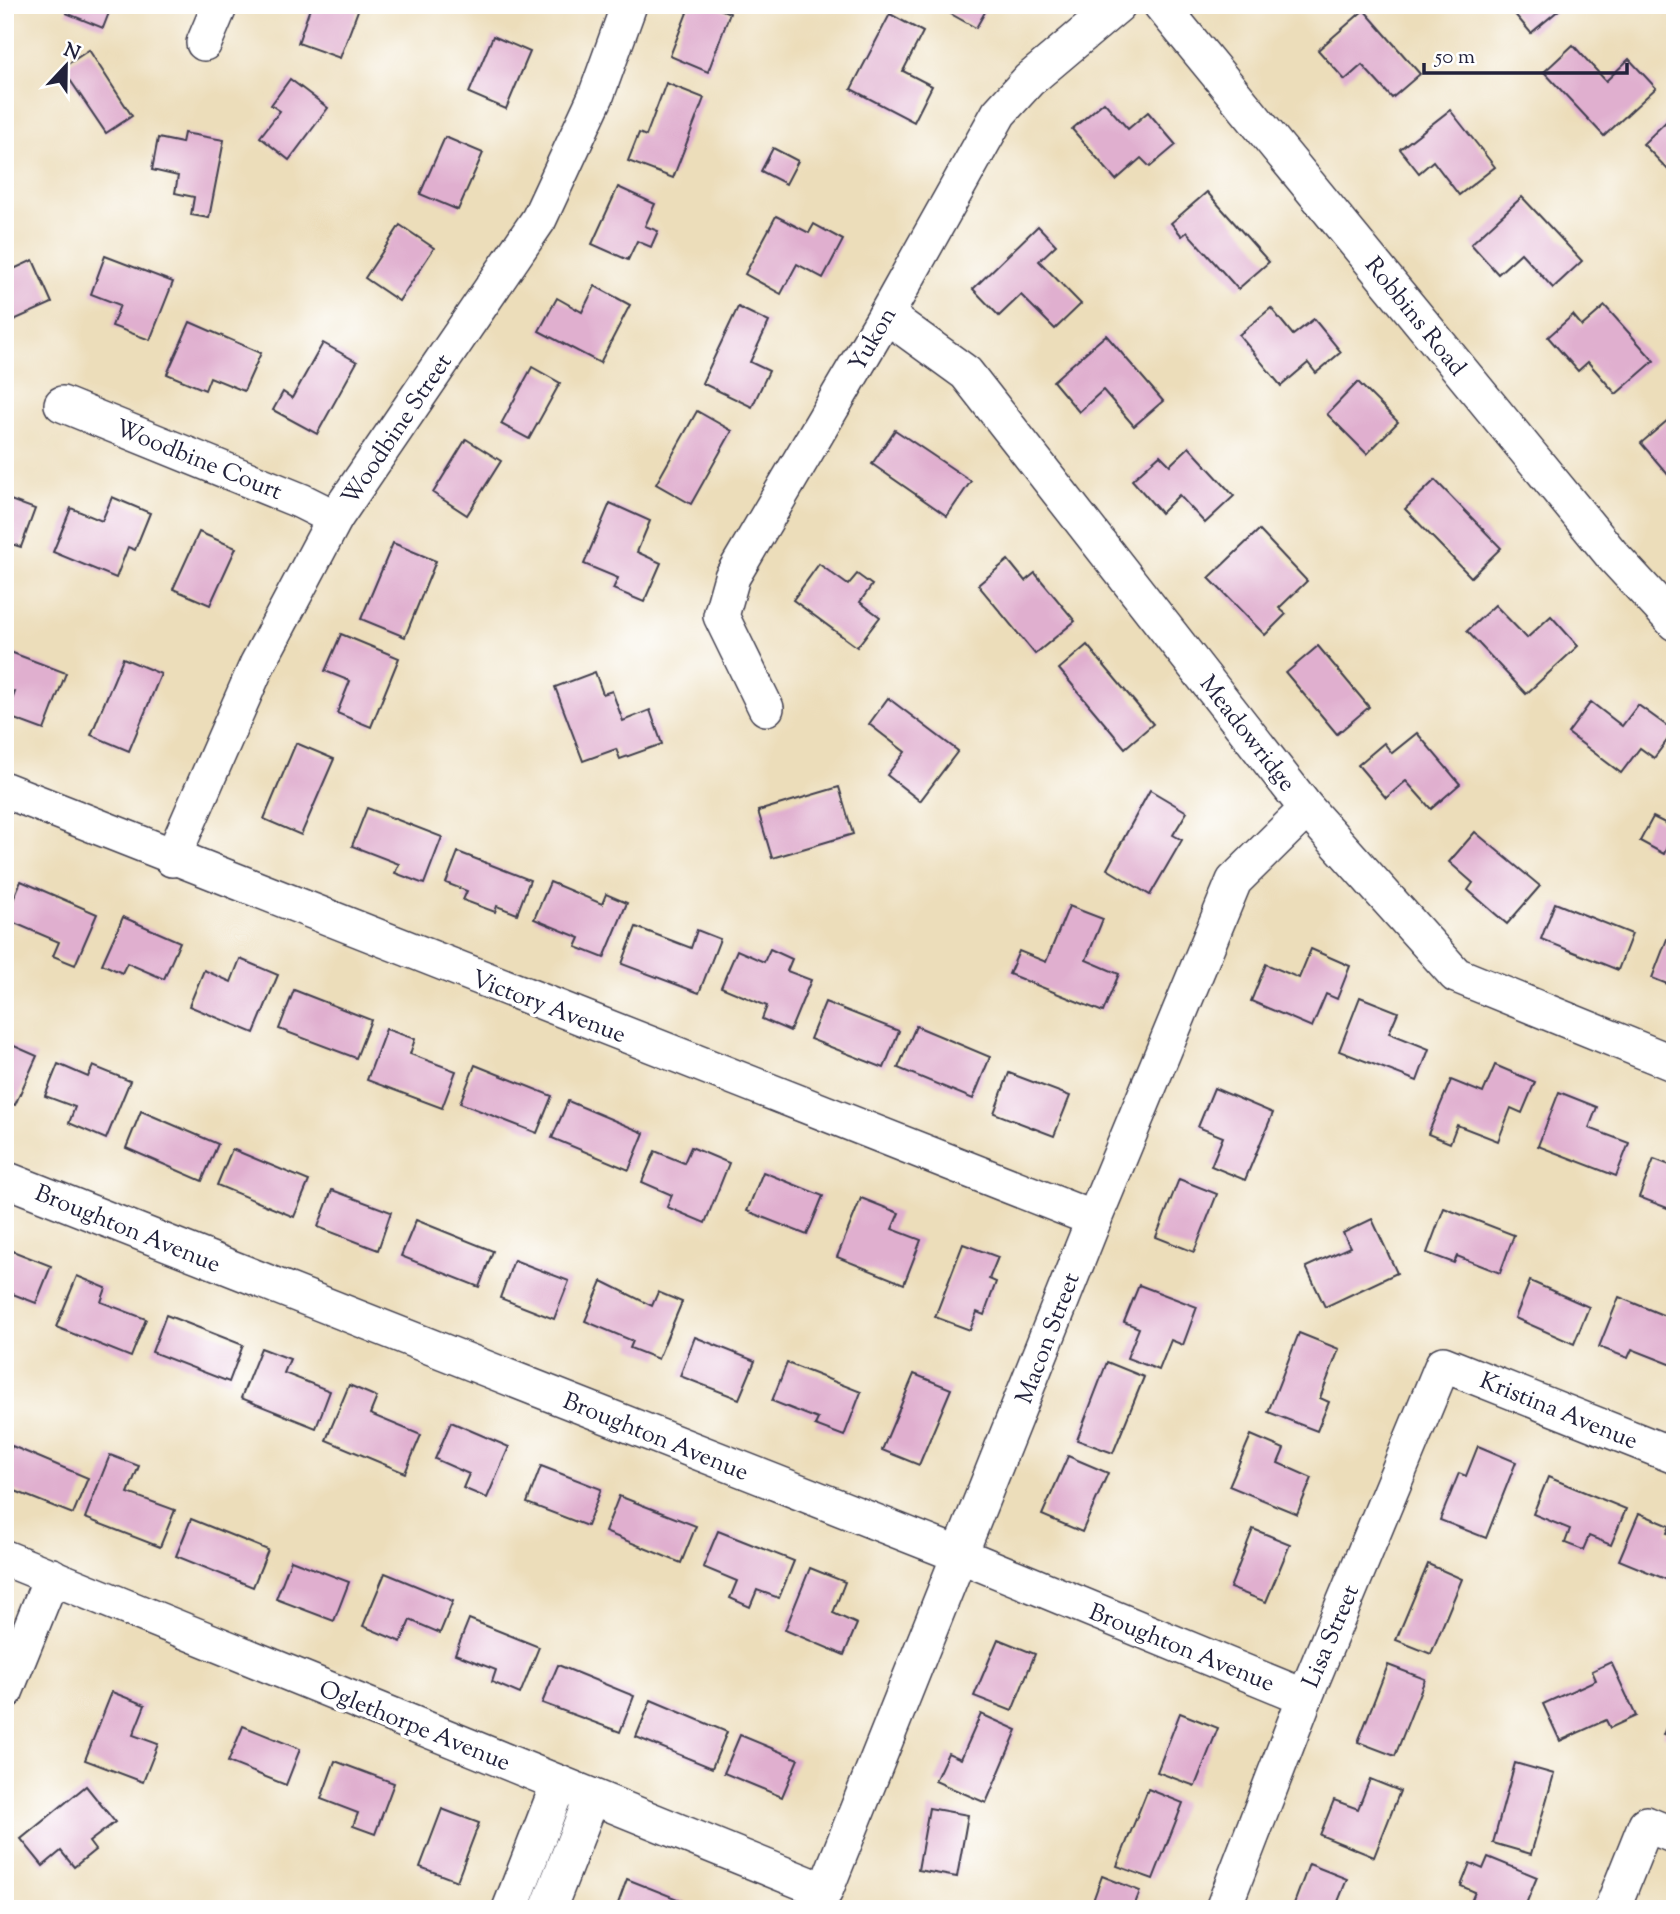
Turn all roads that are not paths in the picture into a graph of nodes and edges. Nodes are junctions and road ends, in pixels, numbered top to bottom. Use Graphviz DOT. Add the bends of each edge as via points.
graph roads {
  1 [pos="220,5"];
  2 [pos="629,5"];
  3 [pos="1118,5"];
  4 [pos="1161,5"];
  5 [pos="204,43"];
  6 [pos="887,315"];
  7 [pos="62,404"];
  8 [pos="335,518"];
  9 [pos="1675,623"];
  10 [pos="766,709"];
  11 [pos="5,790"];
  12 [pos="1307,809"];
  13 [pos="172,859"];
  14 [pos="1675,1064"];
  15 [pos="5,1179"];
  16 [pos="1094,1219"];
  17 [pos="1443,1364"];
  18 [pos="1675,1456"];
  19 [pos="961,1556"];
  20 [pos="5,1558"];
  21 [pos="52,1576"];
  22 [pos="5,1692"];
  23 [pos="1305,1697"];
  24 [pos="558,1783"];
  25 [pos="592,1797"];
  26 [pos="1660,1830"];
  27 [pos="825,1891"];
  28 [pos="510,1909"];
  29 [pos="548,1909"];
  30 [pos="1223,1909"];
  31 [pos="1612,1909"];
  1 -- 5 [label="street"];
  2 -- 8 [label="street, Woodbine Street" via="596,96 538,219"];
  3 -- 6 [label="street, Yukon" via="1029,80 999,113"];
  4 -- 9 [label="street, Robbins Road" via="1612,555"];
  6 -- 10 [label="street, Yukon" via="732,577 721,616"];
  6 -- 12 [label="street, Meadowridge" via="967,373"];
  7 -- 8 [label="street, Woodbine Court"];
  8 -- 13 [label="street, Woodbine Street" via="257,665"];
  11 -- 13 [label="street, Victory Avenue"];
  12 -- 14 [label="street, Meadowridge" via="1456,975"];
  12 -- 16 [label="street, Macon Street" via="1234,881"];
  13 -- 16 [label="street, Victory Avenue"];
  15 -- 19 [label="street, Broughton Avenue"];
  16 -- 19 [label="street, Macon Street"];
  17 -- 18 [label="street, Kristina Avenue"];
  17 -- 23 [label="street, Lisa Street"];
  19 -- 23 [label="street, Broughton Avenue"];
  19 -- 27 [label="street, Macon Street"];
  20 -- 21 [label="street, Oglethorpe Avenue"];
  21 -- 22 [label="street"];
  21 -- 24 [label="street, Oglethorpe Avenue"];
  23 -- 30 [label="street, Lisa Street"];
  24 -- 25 [label="street, Oglethorpe Avenue"];
  24 -- 28 [label="street"];
  25 -- 27 [label="street, Oglethorpe Avenue"];
  25 -- 29 [label="street"];
  26 -- 31 [label="street"];
}
